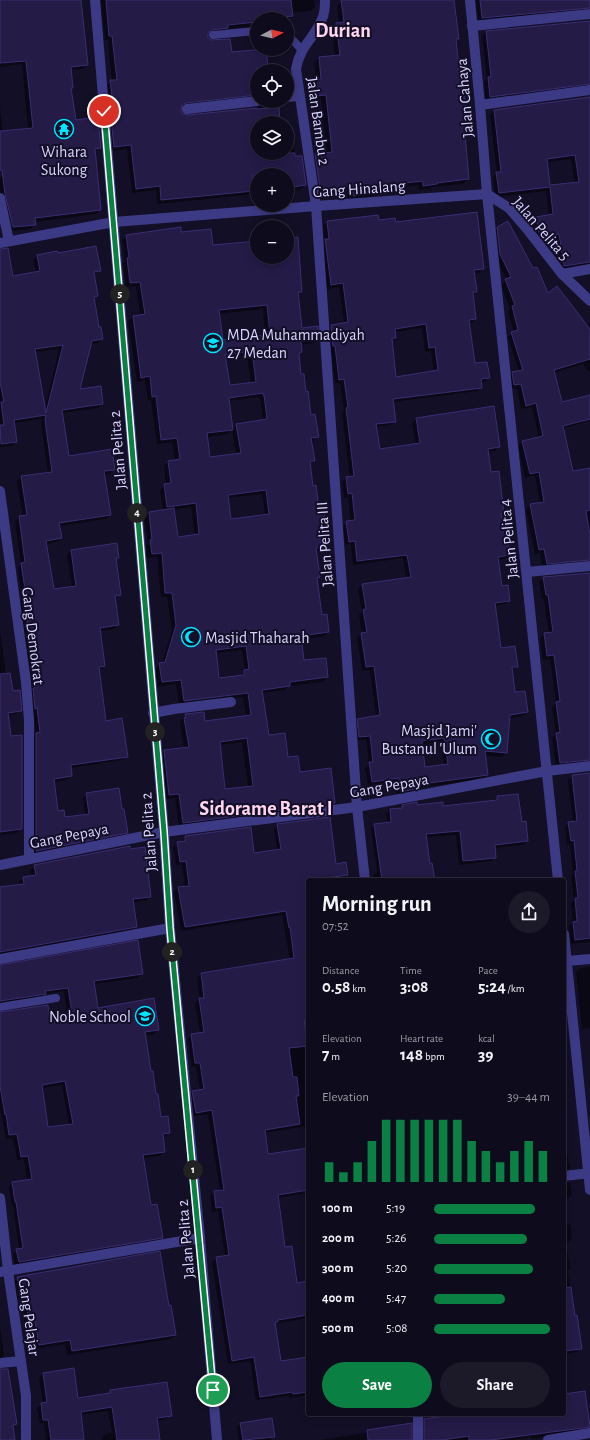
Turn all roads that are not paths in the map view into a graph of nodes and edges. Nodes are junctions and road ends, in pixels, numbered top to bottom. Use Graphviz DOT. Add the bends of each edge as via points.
graph roads {
  1 [pos="95,0"];
  2 [pos="325,0"];
  3 [pos="470,0"];
  4 [pos="590,14"];
  5 [pos="472,26"];
  6 [pos="250,32"];
  7 [pos="213,35"];
  8 [pos="294,41"];
  9 [pos="302,50"];
  10 [pos="590,90"];
  11 [pos="294,96"];
  12 [pos="299,96"];
  13 [pos="250,102"];
  14 [pos="480,105"];
  15 [pos="187,109"];
  16 [pos="487,194"];
  17 [pos="0,198"];
  18 [pos="316,206"];
  19 [pos="114,222"];
  20 [pos="5,242"];
  21 [pos="590,269"];
  22 [pos="562,274"];
  23 [pos="590,301"];
  24 [pos="0,491"];
  25 [pos="590,566"];
  26 [pos="527,572"];
  27 [pos="232,702"];
  28 [pos="153,713"];
  29 [pos="590,766"];
  30 [pos="547,771"];
  31 [pos="356,807"];
  32 [pos="164,832"];
  33 [pos="29,858"];
  34 [pos="0,865"];
  35 [pos="365,878"];
  36 [pos="558,878"];
  37 [pos="170,928"];
  38 [pos="566,952"];
  39 [pos="0,959"];
  40 [pos="590,959"];
  41 [pos="567,961"];
  42 [pos="56,998"];
  43 [pos="567,1003"];
  44 [pos="0,1007"];
  45 [pos="589,1173"];
  46 [pos="566,1176"];
  47 [pos="590,1190"];
  48 [pos="0,1198"];
  49 [pos="200,1238"];
  50 [pos="4,1271"];
  51 [pos="21,1360"];
  52 [pos="0,1363"];
  53 [pos="418,1416"];
  54 [pos="590,1433"];
  55 [pos="26,1440"];
  56 [pos="217,1440"];
  57 [pos="418,1440"];
  58 [pos="548,1440"];
  1 -- 19 [label="street, Jalan Pelita 2"];
  2 -- 9 [label="street, Jalan Bambu 2" via="322,20"];
  3 -- 5 [label="street, Jalan Cahaya"];
  4 -- 5 [label="street"];
  5 -- 14 [label="street, Jalan Cahaya"];
  6 -- 7 [label="lane"];
  8 -- 9 [label="lane"];
  9 -- 12 [label="street, Jalan Bambu 2" via="296,69"];
  10 -- 14 [label="street"];
  11 -- 12 [label="street"];
  12 -- 18 [label="street, Jalan Bambu 2"];
  13 -- 15 [label="street"];
  14 -- 16 [label="street, Jalan Cahaya"];
  16 -- 18 [label="street, Gang Hinalang"];
  16 -- 22 [label="street, Jalan Pelita 5" via="509,208"];
  16 -- 26 [label="street, Jalan Pelita 4"];
  17 -- 20 [label="street"];
  18 -- 19 [label="street, Gang Hinalang"];
  18 -- 31 [label="street, Jalan Pelita III"];
  19 -- 20 [label="street, Gang Hinalang"];
  19 -- 28 [label="street, Jalan Pelita 2"];
  21 -- 22 [label="street"];
  22 -- 23 [label="street, Jalan Pelita 5"];
  24 -- 33 [label="street, Gang Demokrat" via="26,682 29,720"];
  25 -- 26 [label="street"];
  26 -- 30 [label="street, Jalan Pelita 4"];
  27 -- 28 [label="street"];
  28 -- 32 [label="street, Jalan Pelita 2"];
  29 -- 30 [label="street, Gang Pepaya"];
  30 -- 31 [label="street, Gang Pepaya"];
  30 -- 36 [label="street, Jalan Pelita 4"];
  31 -- 32 [label="street, Gang Pepaya"];
  31 -- 35 [label="street, Jalan Pelita III"];
  32 -- 33 [label="street, Gang Pepaya"];
  32 -- 37 [label="street, Jalan Pelita 2"];
  33 -- 34 [label="street, Gang Pepaya"];
  37 -- 39 [label="street"];
  37 -- 49 [label="street, Jalan Pelita 2"];
  38 -- 41 [label="street"];
  40 -- 41 [label="street"];
  41 -- 43 [label="street"];
  42 -- 44 [label="lane"];
  43 -- 45 [label="street"];
  45 -- 46 [label="street"];
  45 -- 47 [label="street"];
  48 -- 50 [label="street, Gang Pelajar"];
  49 -- 50 [label="street"];
  49 -- 56 [label="street, Jalan Pelita 2"];
  50 -- 51 [label="street, Gang Pelajar"];
  51 -- 52 [label="street"];
  51 -- 55 [label="street, Gang Pelajar" via="26,1396"];
  53 -- 57 [label="street"];
  54 -- 58 [label="street"];
}
